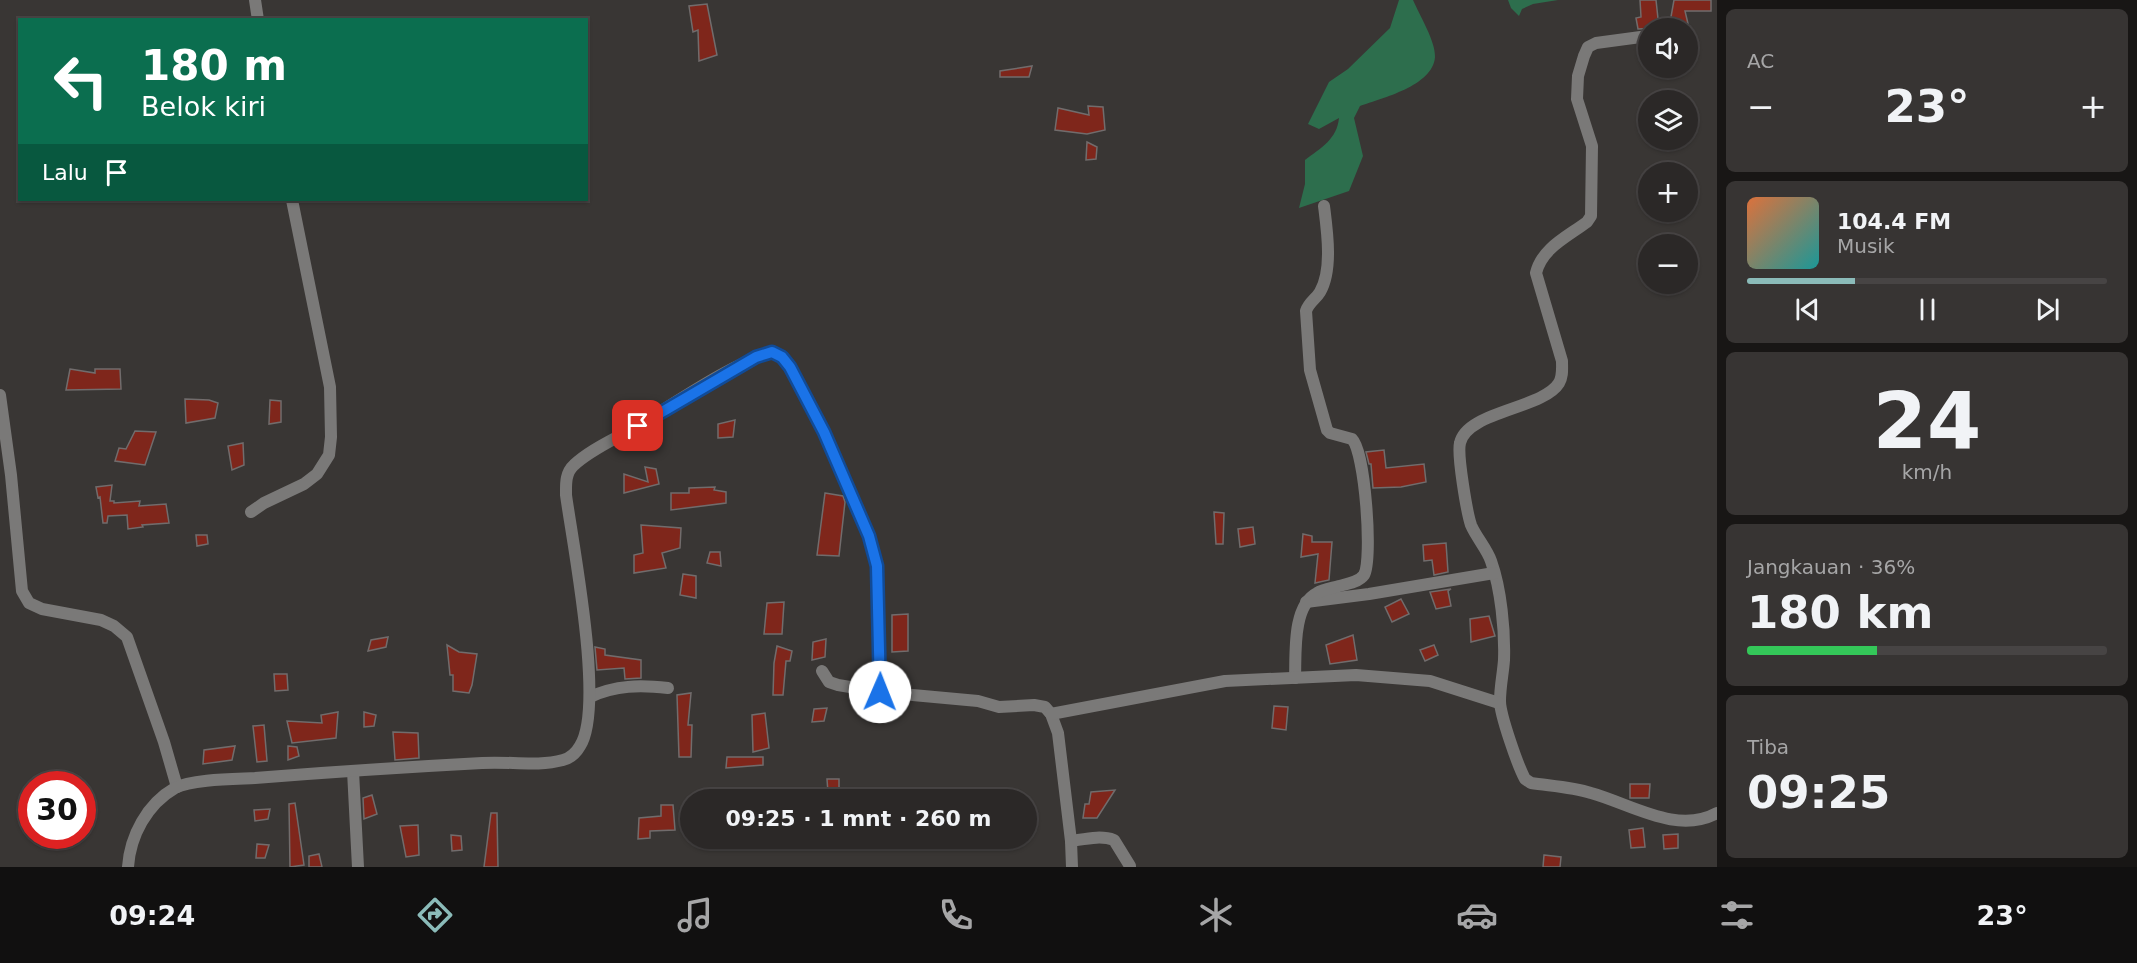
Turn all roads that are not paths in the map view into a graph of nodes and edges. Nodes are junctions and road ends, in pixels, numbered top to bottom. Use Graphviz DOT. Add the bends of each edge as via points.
graph roads {
  1 [pos="255,0"];
  2 [pos="258,18"];
  3 [pos="1638,37"];
  4 [pos="292,201"];
  5 [pos="1324,206"];
  6 [pos="0,395"];
  7 [pos="5,474"];
  8 [pos="251,512"];
  9 [pos="1494,573"];
  10 [pos="1306,602"];
  11 [pos="822,671"];
  12 [pos="1295,678"];
  13 [pos="668,687"];
  14 [pos="880,692"];
  15 [pos="590,697"];
  16 [pos="1499,703"];
  17 [pos="1051,714"];
  18 [pos="353,771"];
  19 [pos="177,787"];
  20 [pos="1717,813"];
  21 [pos="1071,841"];
  22 [pos="1130,866"];
  23 [pos="128,867"];
  24 [pos="358,867"];
  25 [pos="1072,867"];
  1 -- 2 [label="street"];
  3 -- 9 [label="street" via="1588,47 1578,76 1577,99 1592,146 1591,216 1547,251 1536,273 1562,361 1558,384 1533,400 1477,423 1460,442 1470,522 1491,559"];
  4 -- 8 [label="street" via="330,387 332,437 329,455 317,474"];
  5 -- 10 [label="street" via="1328,239 1326,276 1306,311 1311,370 1327,430 1352,439 1360,454 1368,553 1365,573 1359,580 1317,593"];
  6 -- 7 [label="street"];
  7 -- 19 [label="street" via="22,591 29,603 42,609 101,620 127,637"];
  9 -- 10 [label="street"];
  9 -- 16 [label="street" via="1503,616 1504,661"];
  10 -- 12 [label="street" via="1298,623"];
  11 -- 14 [label="street" via="829,682"];
  12 -- 16 [label="street" via="1356,675 1430,681"];
  12 -- 17 [label="street" via="1225,681"];
  13 -- 15 [label="street" via="636,685"];
  14 -- 15 [label="street" via="877,566 869,536 824,432 790,367 772,352 718,378 569,471 566,495"];
  14 -- 17 [label="street" via="978,701 999,707 1045,706"];
  15 -- 18 [label="street" via="582,744 564,760"];
  16 -- 20 [label="street" via="1521,772 1531,783 1593,793 1631,808 1683,820 1706,819"];
  17 -- 21 [label="street" via="1058,732"];
  18 -- 19 [label="street"];
  18 -- 24 [label="street"];
  19 -- 23 [label="street" via="147,812 135,835"];
  21 -- 22 [label="street" via="1111,838"];
  21 -- 25 [label="street"];
}
